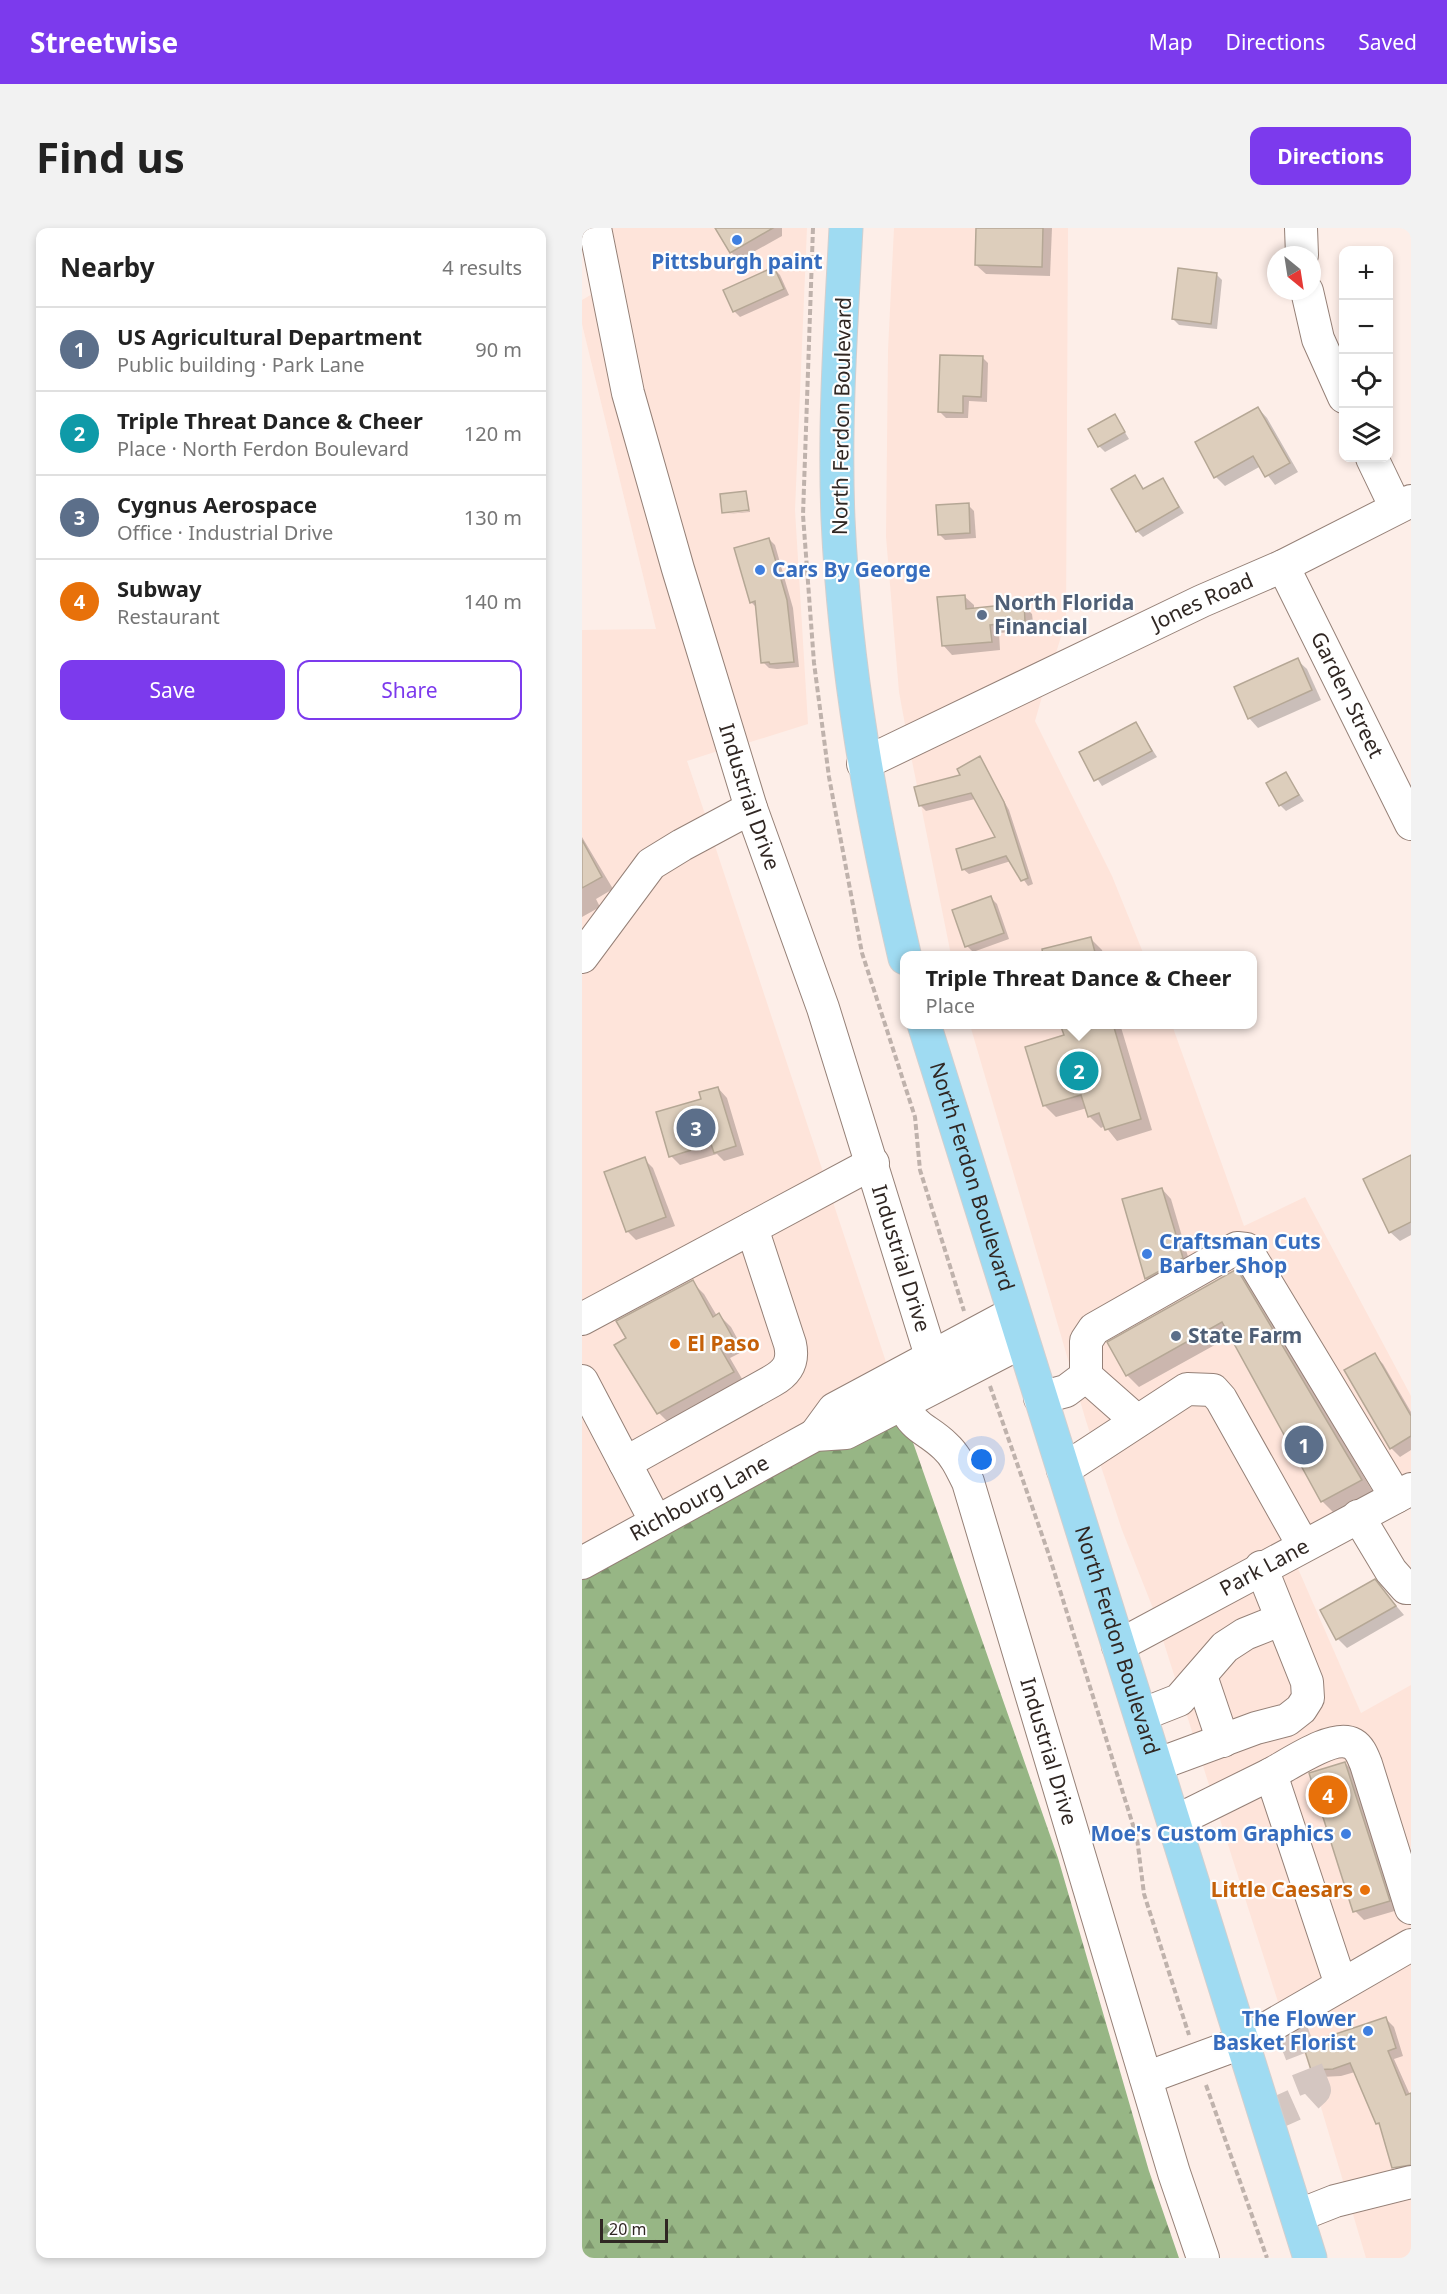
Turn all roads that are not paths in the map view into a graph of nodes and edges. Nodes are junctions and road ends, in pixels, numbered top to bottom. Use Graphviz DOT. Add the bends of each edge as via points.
graph roads {
  1 [pos="595,228"];
  2 [pos="846,228"];
  3 [pos="1301,228"];
  4 [pos="1302,246"];
  5 [pos="592,280"];
  6 [pos="1309,300"];
  7 [pos="1339,386"];
  8 [pos="1375,462"];
  9 [pos="1403,504"];
  10 [pos="1283,566"];
  11 [pos="863,764"];
  12 [pos="751,808"];
  13 [pos="1411,824"];
  14 [pos="903,951"];
  15 [pos="582,957"];
  16 [pos="926,1029"];
  17 [pos="873,1163"];
  18 [pos="752,1228"];
  19 [pos="582,1319"];
  20 [pos="1017,1328"];
  21 [pos="976,1348"];
  22 [pos="931,1356"];
  23 [pos="1086,1376"];
  24 [pos="582,1381"];
  25 [pos="1040,1398"];
  26 [pos="902,1403"];
  27 [pos="1137,1421"];
  28 [pos="815,1435"];
  29 [pos="625,1463"];
  30 [pos="1063,1470"];
  31 [pos="1403,1493"];
  32 [pos="1359,1516"];
  33 [pos="656,1522"];
  34 [pos="1304,1545"];
  35 [pos="582,1563"];
  36 [pos="1261,1567"];
  37 [pos="1411,1588"];
  38 [pos="1280,1620"];
  39 [pos="1119,1646"];
  40 [pos="1201,1676"];
  41 [pos="1141,1715"];
  42 [pos="1223,1741"];
  43 [pos="1156,1765"];
  44 [pos="1271,1774"];
  45 [pos="1174,1822"];
  46 [pos="1411,1908"];
  47 [pos="1411,1945"];
  48 [pos="1341,1984"];
  49 [pos="1241,2043"];
  50 [pos="1146,2078"];
  51 [pos="1411,2182"];
  52 [pos="1297,2216"];
  53 [pos="1203,2258"];
  54 [pos="1310,2258"];
  1 -- 5 [label="street, Industrial Drive"];
  2 -- 11 [label="main road, North Ferdon Boulevard" via="838,519 850,672"];
  3 -- 4 [label="street"];
  5 -- 12 [label="street, Industrial Drive"];
  6 -- 7 [label="street" via="1318,339"];
  8 -- 9 [label="street"];
  9 -- 10 [label="street, Jones Road"];
  10 -- 11 [label="street, Jones Road"];
  10 -- 13 [label="street, Garden Street"];
  11 -- 14 [label="main road, North Ferdon Boulevard"];
  12 -- 15 [label="street" via="651,864"];
  12 -- 17 [label="street, Industrial Drive" via="823,1008"];
  16 -- 20 [label="main road, North Ferdon Boulevard"];
  17 -- 18 [label="street"];
  17 -- 22 [label="street, Industrial Drive"];
  18 -- 19 [label="street"];
  18 -- 29 [label="street" via="790,1344 789,1366 772,1381"];
  20 -- 21 [label="street, Richbourg Lane"];
  20 -- 25 [label="main road, North Ferdon Boulevard"];
  21 -- 22 [label="street, Richbourg Lane"];
  21 -- 26 [label="street, Richbourg Lane"];
  22 -- 28 [label="street, Richbourg Lane" via="834,1409"];
  23 -- 25 [label="street" via="1066,1391"];
  23 -- 27 [label="street"];
  23 -- 31 [label="street" via="1086,1341 1094,1329 1237,1248 1246,1249"];
  24 -- 29 [label="street"];
  25 -- 30 [label="main road, North Ferdon Boulevard"];
  26 -- 28 [label="street, Richbourg Lane" via="846,1433"];
  26 -- 50 [label="street, Industrial Drive" via="918,1428 944,1444 957,1458 968,1482"];
  27 -- 30 [label="street"];
  27 -- 34 [label="street" via="1187,1389 1213,1390"];
  28 -- 33 [label="street, Richbourg Lane"];
  29 -- 33 [label="street"];
  30 -- 39 [label="main road, North Ferdon Boulevard"];
  31 -- 32 [label="street, Park Lane"];
  32 -- 34 [label="street, Park Lane"];
  32 -- 37 [label="street" via="1391,1571 1406,1588"];
  33 -- 35 [label="street, Richbourg Lane"];
  34 -- 36 [label="street, Park Lane"];
  36 -- 38 [label="street"];
  36 -- 39 [label="street, Park Lane"];
  38 -- 40 [label="street" via="1225,1647"];
  38 -- 42 [label="street" via="1307,1682 1308,1698 1302,1709 1287,1720"];
  39 -- 41 [label="main road, North Ferdon Boulevard"];
  40 -- 41 [label="street" via="1179,1700"];
  40 -- 42 [label="street"];
  41 -- 43 [label="main road, North Ferdon Boulevard"];
  42 -- 43 [label="street"];
  43 -- 45 [label="main road, North Ferdon Boulevard"];
  44 -- 45 [label="street"];
  44 -- 46 [label="street" via="1330,1743 1354,1744 1366,1764"];
  44 -- 48 [label="street"];
  45 -- 49 [label="main road, North Ferdon Boulevard"];
  47 -- 48 [label="street"];
  48 -- 49 [label="street"];
  49 -- 50 [label="street"];
  49 -- 52 [label="main road, North Ferdon Boulevard"];
  50 -- 53 [label="street, Industrial Drive"];
  51 -- 52 [label="street" via="1335,2201"];
  52 -- 54 [label="main road, North Ferdon Boulevard"];
}
